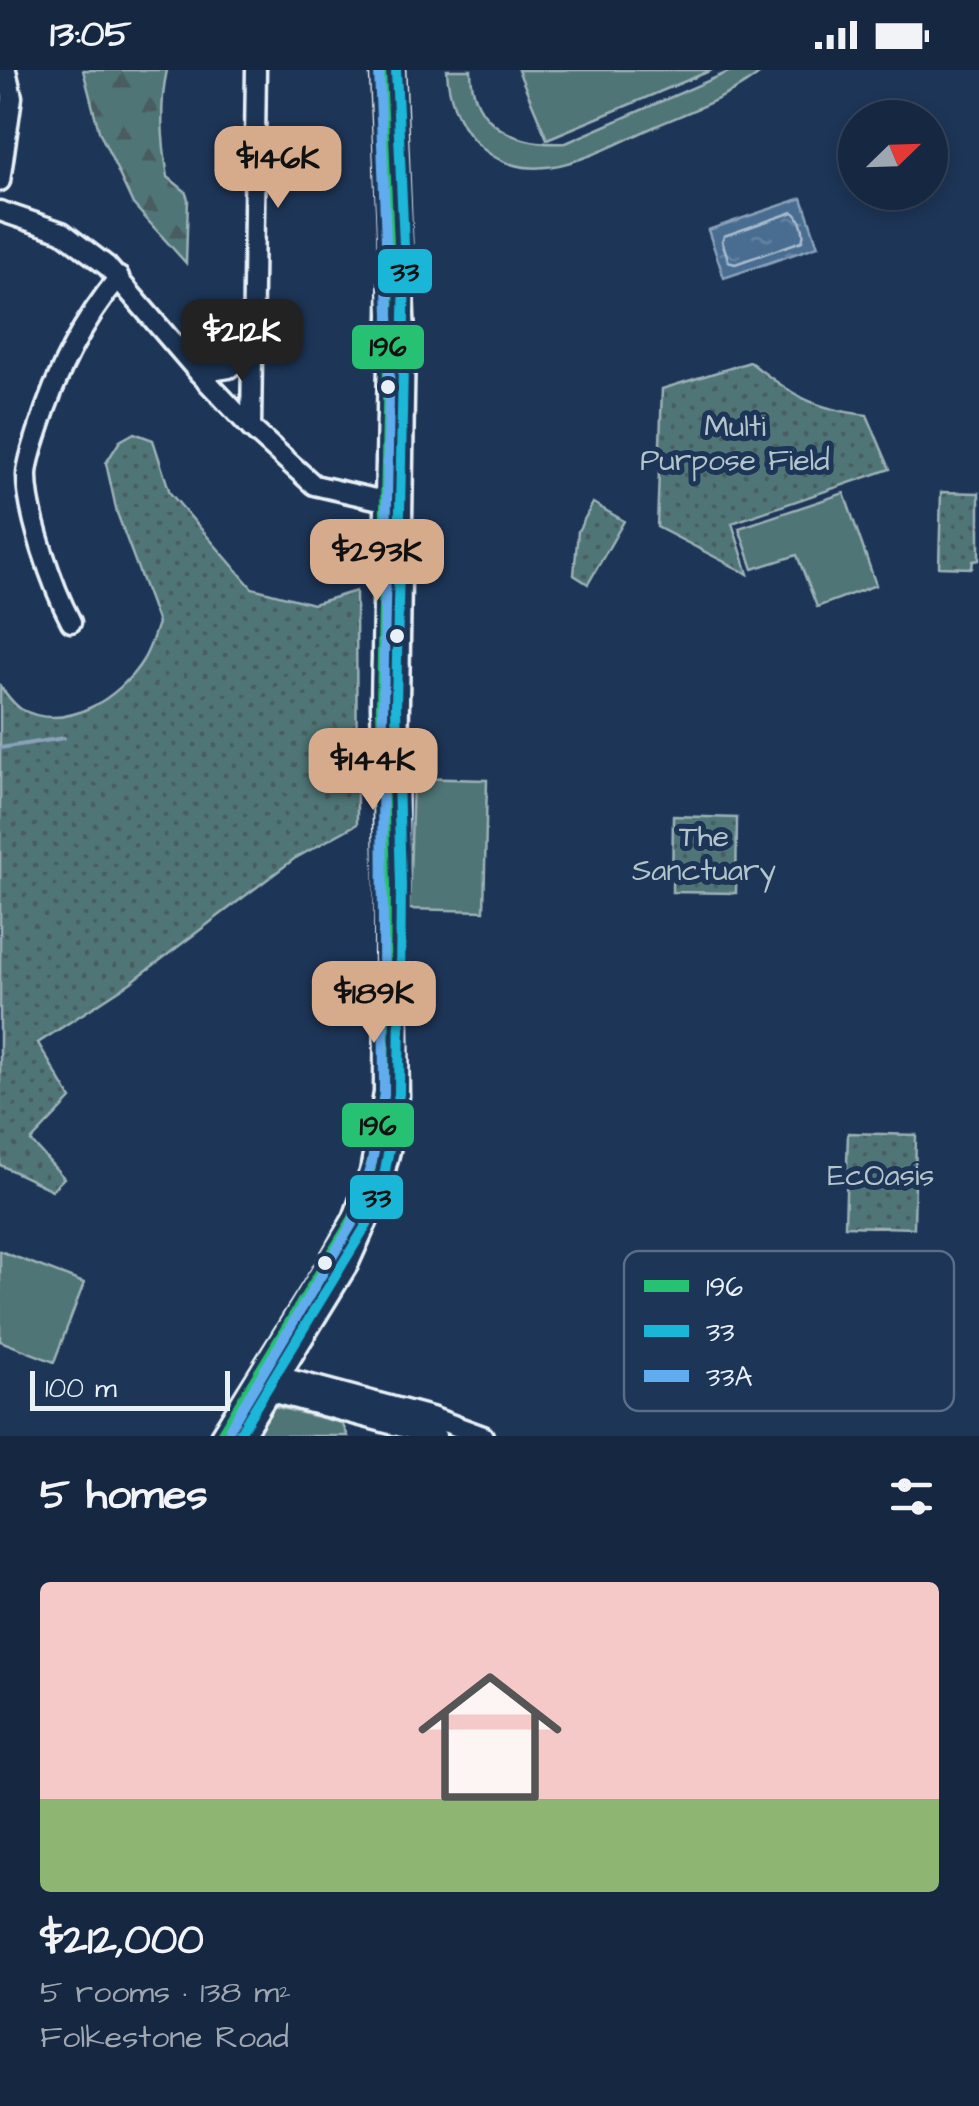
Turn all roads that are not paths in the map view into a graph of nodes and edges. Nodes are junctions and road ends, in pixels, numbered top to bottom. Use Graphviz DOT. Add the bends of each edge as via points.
graph roads {
  1 [pos="6,70"];
  2 [pos="256,70"];
  3 [pos="381,70"];
  4 [pos="394,70"];
  5 [pos="0,181"];
  6 [pos="0,210"];
  7 [pos="119,277"];
  8 [pos="252,350"];
  9 [pos="199,373"];
  10 [pos="251,428"];
  11 [pos="394,503"];
  12 [pos="71,622"];
  13 [pos="391,1095"];
  14 [pos="260,1370"];
  15 [pos="275,1385"];
  16 [pos="250,1387"];
  17 [pos="220,1436"];
  18 [pos="243,1436"];
  19 [pos="436,1436"];
  20 [pos="483,1436"];
  1 -- 5 [label="street" via="12,97"];
  2 -- 8 [label="street"];
  3 -- 11 [label="street"];
  4 -- 11 [label="street" via="404,279"];
  6 -- 7 [label="street" via="62,232"];
  7 -- 9 [label="street"];
  7 -- 12 [label="street" via="75,337 26,475 44,554"];
  8 -- 9 [label="street" via="230,368"];
  8 -- 10 [label="street"];
  9 -- 10 [label="street"];
  10 -- 11 [label="street" via="314,485"];
  11 -- 13 [label="street"];
  13 -- 14 [label="street" via="353,1218"];
  13 -- 15 [label="street" via="387,1166 366,1230"];
  14 -- 15 [label="street"];
  14 -- 16 [label="street"];
  15 -- 16 [label="street"];
  15 -- 18 [label="street"];
  15 -- 19 [label="street"];
  15 -- 20 [label="street" via="431,1417"];
  16 -- 17 [label="street"];
}
